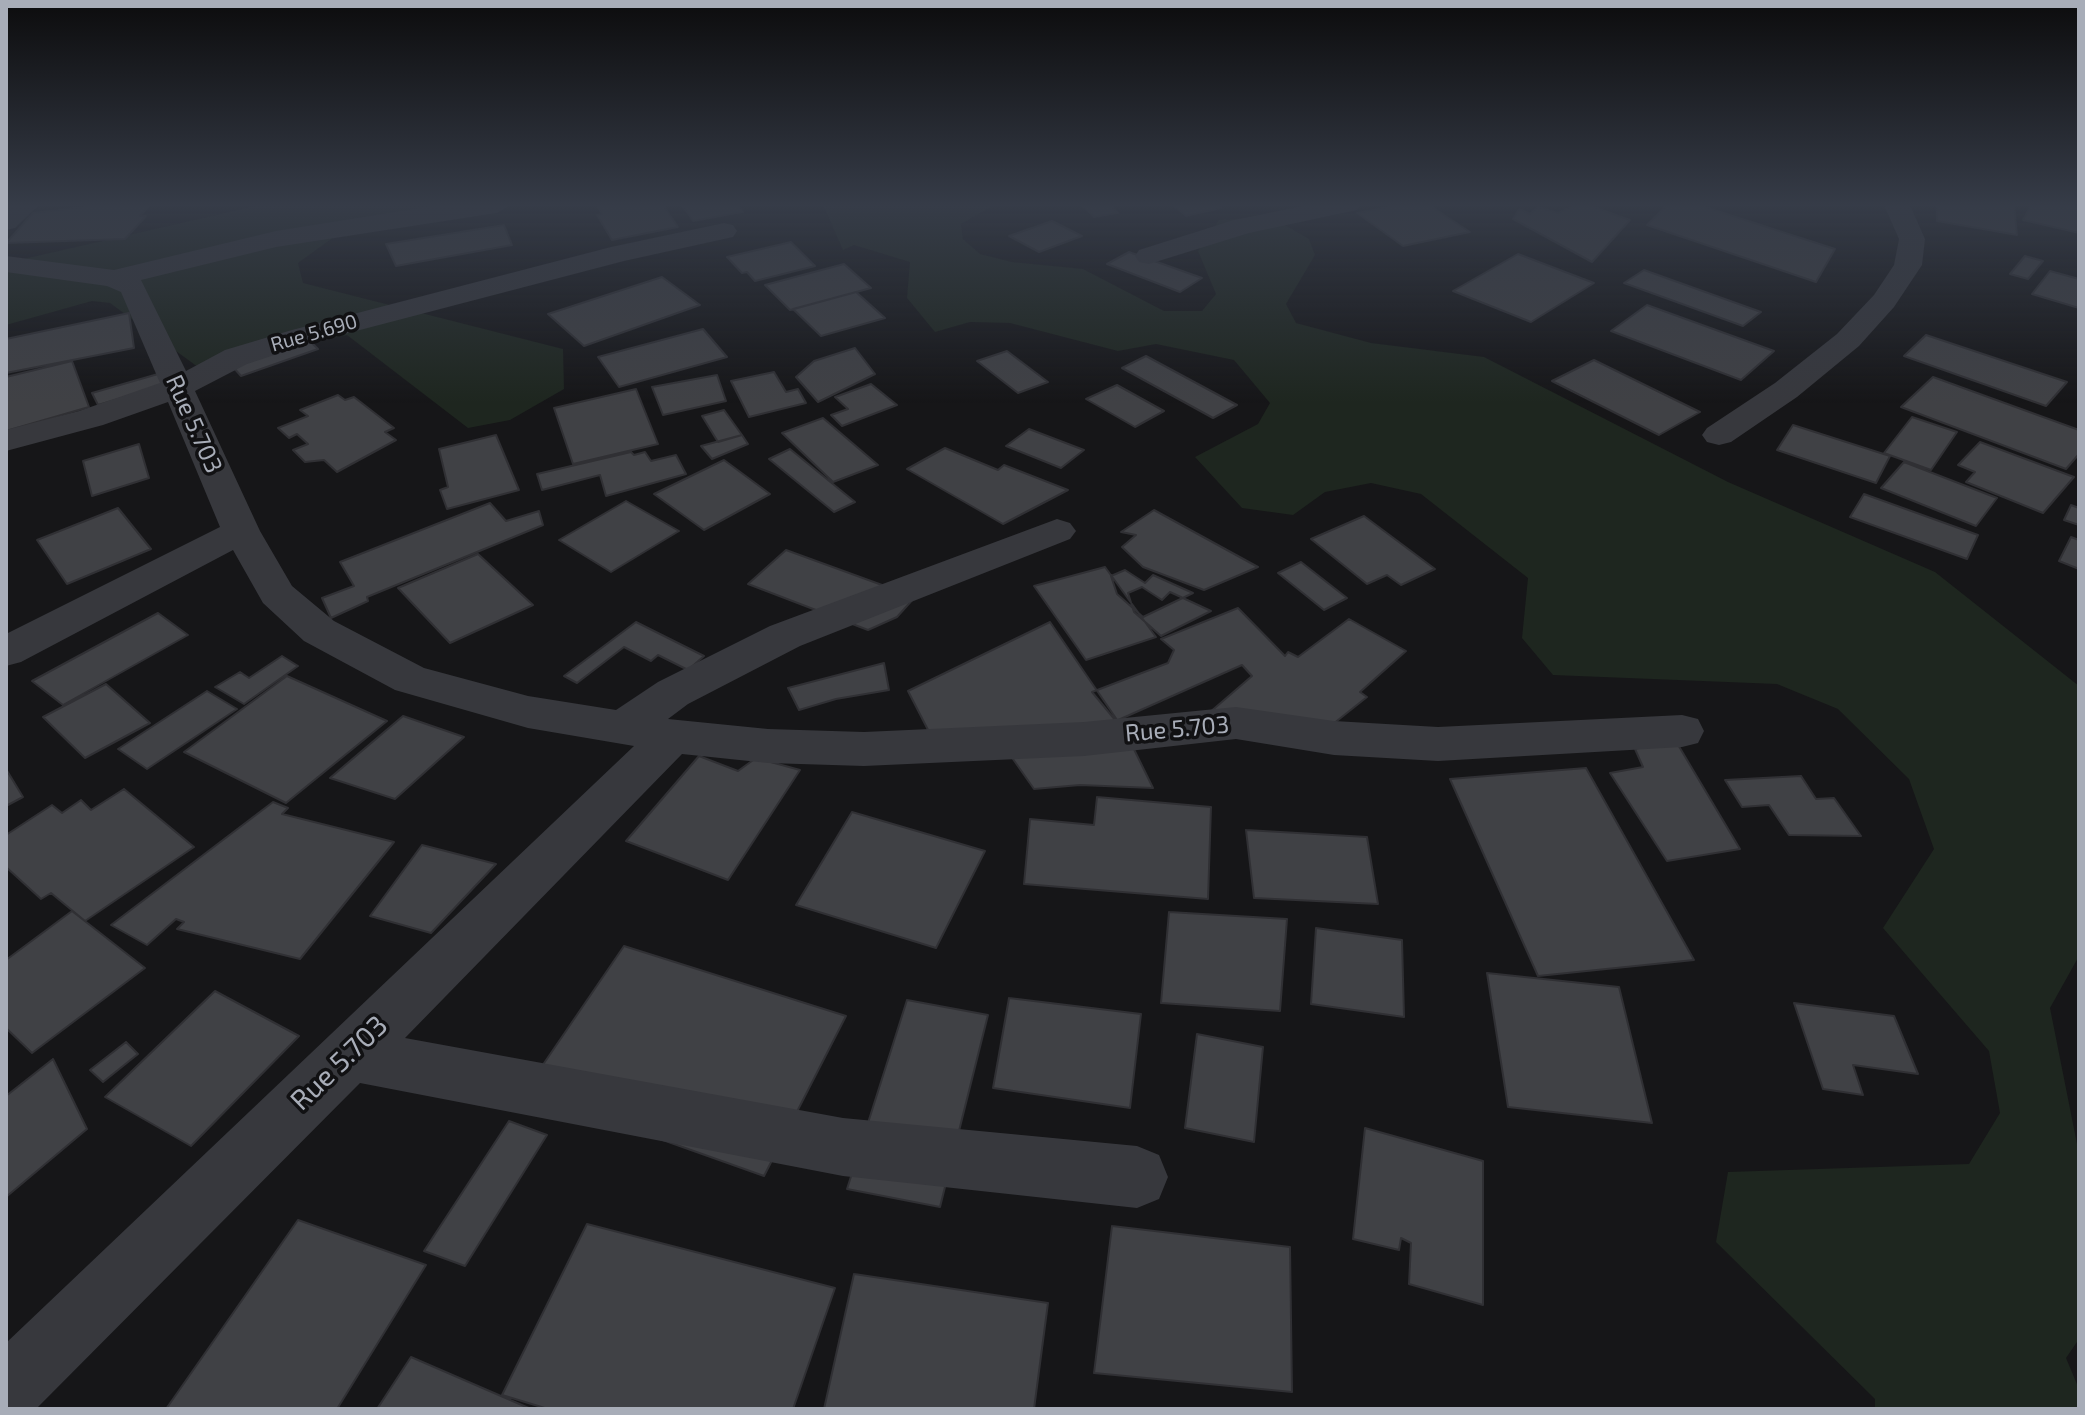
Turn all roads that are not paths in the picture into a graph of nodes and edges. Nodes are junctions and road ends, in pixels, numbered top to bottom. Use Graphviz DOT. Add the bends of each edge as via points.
graph roads {
  1 [pos="60,271"];
  2 [pos="136,271"];
  3 [pos="552,271"];
  4 [pos="1904,271"];
  5 [pos="114,278"];
  6 [pos="177,388"];
  7 [pos="1719,435"];
  8 [pos="6,441"];
  9 [pos="241,531"];
  10 [pos="1057,531"];
  11 [pos="6,652"];
  12 [pos="623,728"];
  13 [pos="1682,731"];
  14 [pos="672,736"];
  15 [pos="347,1054"];
  16 [pos="1137,1177"];
  17 [pos="6,1390"];
  1 -- 5 [label="street"];
  2 -- 5 [label="street"];
  3 -- 6 [label="street, Rue 5.690" via="303,336 236,357"];
  4 -- 7 [label="street" via="1848,340"];
  5 -- 6 [label="street, Rue 5.703" via="133,287"];
  6 -- 8 [label="street, Rue 5.690"];
  6 -- 9 [label="street, Rue 5.703"];
  9 -- 11 [label="street"];
  9 -- 12 [label="street, Rue 5.703" via="277,594 319,631 410,679 528,712"];
  10 -- 12 [label="street" via="785,636 673,693"];
  12 -- 14 [label="street, Rue 5.703"];
  13 -- 14 [label="street, Rue 5.703" via="1438,744 1334,738 1236,723 1084,739 864,749"];
  14 -- 15 [label="street, Rue 5.703"];
  15 -- 16 [label="street" via="843,1147"];
  15 -- 17 [label="street, Rue 5.703"];
}
